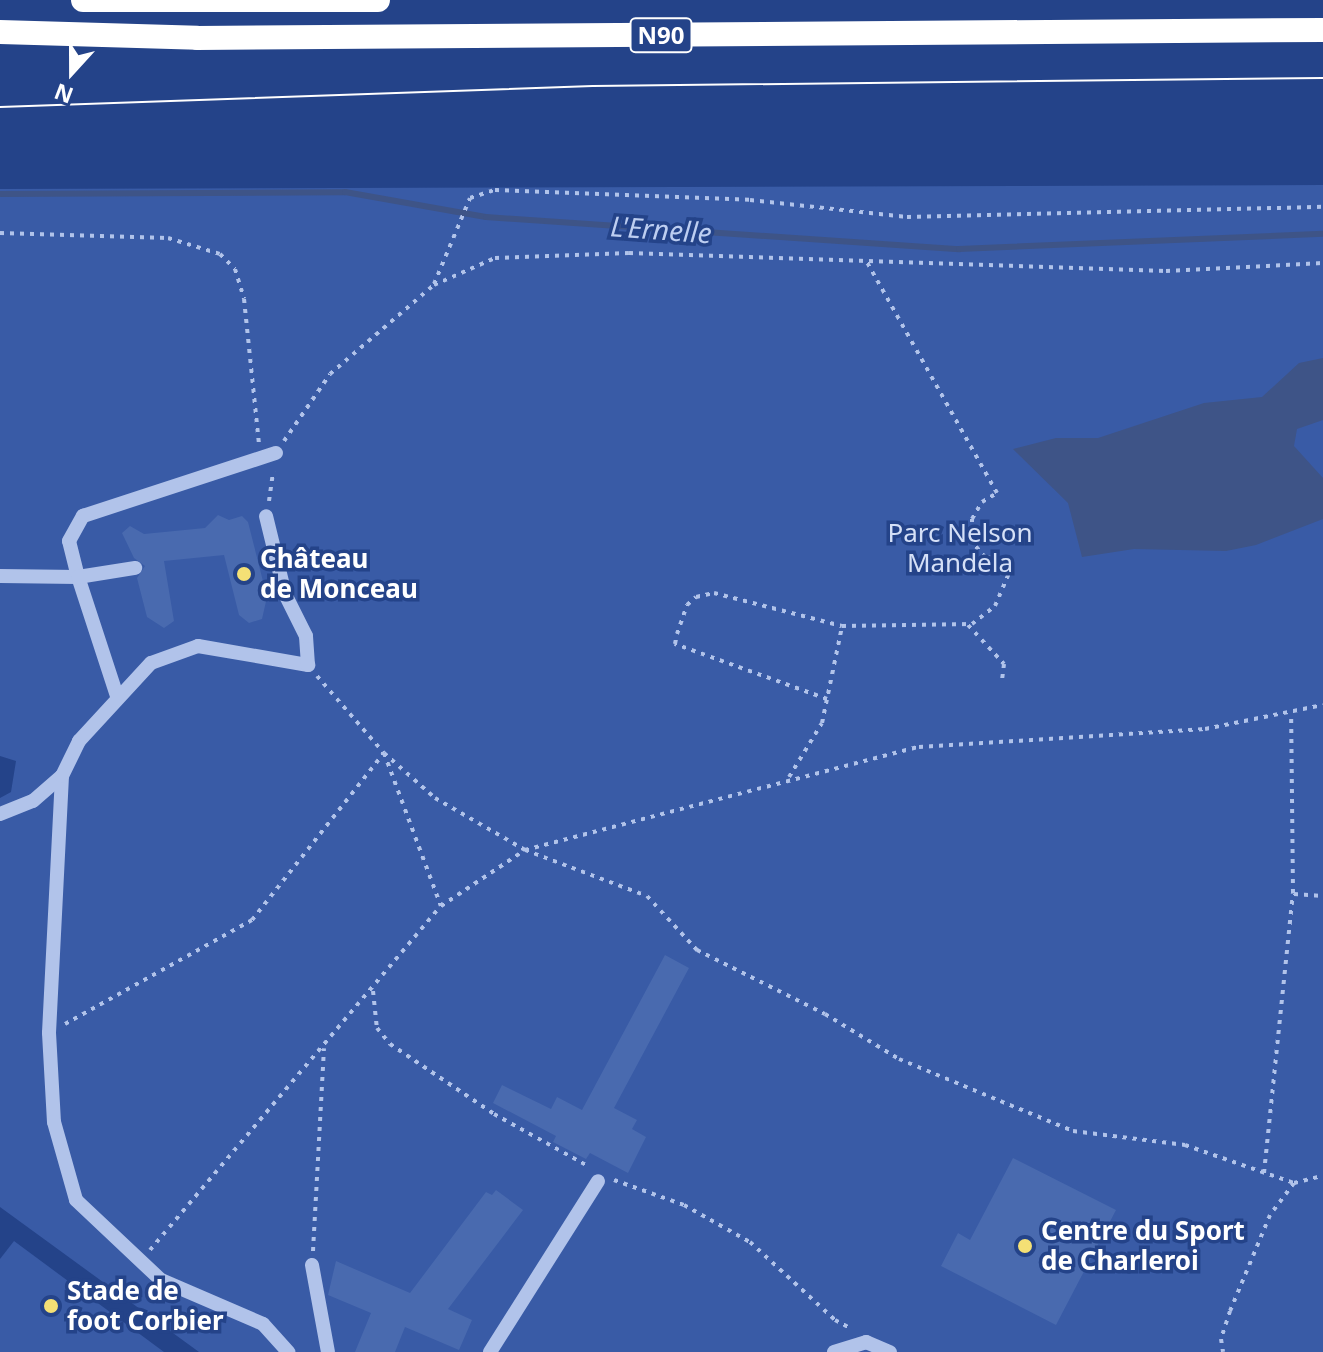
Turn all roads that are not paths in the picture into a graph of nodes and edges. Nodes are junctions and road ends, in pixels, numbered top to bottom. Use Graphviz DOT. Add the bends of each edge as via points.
graph roads {
  1 [pos="83,0"];
  2 [pos="378,0"];
  3 [pos="1323,30"];
  4 [pos="0,32"];
  5 [pos="276,453"];
  6 [pos="266,516"];
  7 [pos="135,568"];
  8 [pos="0,576"];
  9 [pos="78,577"];
  10 [pos="117,696"];
  11 [pos="62,776"];
  12 [pos="0,814"];
  13 [pos="598,1175"];
  14 [pos="312,1265"];
  15 [pos="288,1352"];
  16 [pos="328,1352"];
  17 [pos="490,1352"];
  18 [pos="834,1352"];
  19 [pos="890,1352"];
  1 -- 2 [label="highway"];
  3 -- 4 [label="highway, N90" via="213,38"];
  5 -- 9 [label="lane" via="83,516 69,541"];
  6 -- 10 [label="lane" via="285,594 306,636 308,665 198,646 151,663"];
  7 -- 9 [label="lane"];
  8 -- 9 [label="lane"];
  9 -- 10 [label="lane"];
  10 -- 11 [label="lane" via="79,741"];
  11 -- 12 [label="lane" via="33,801"];
  11 -- 15 [label="lane" via="49,1033 54,1122 76,1200 161,1280 263,1324"];
  13 -- 17 [label="lane"];
  14 -- 16 [label="lane"];
  18 -- 19 [label="lane" via="866,1342"];
}
